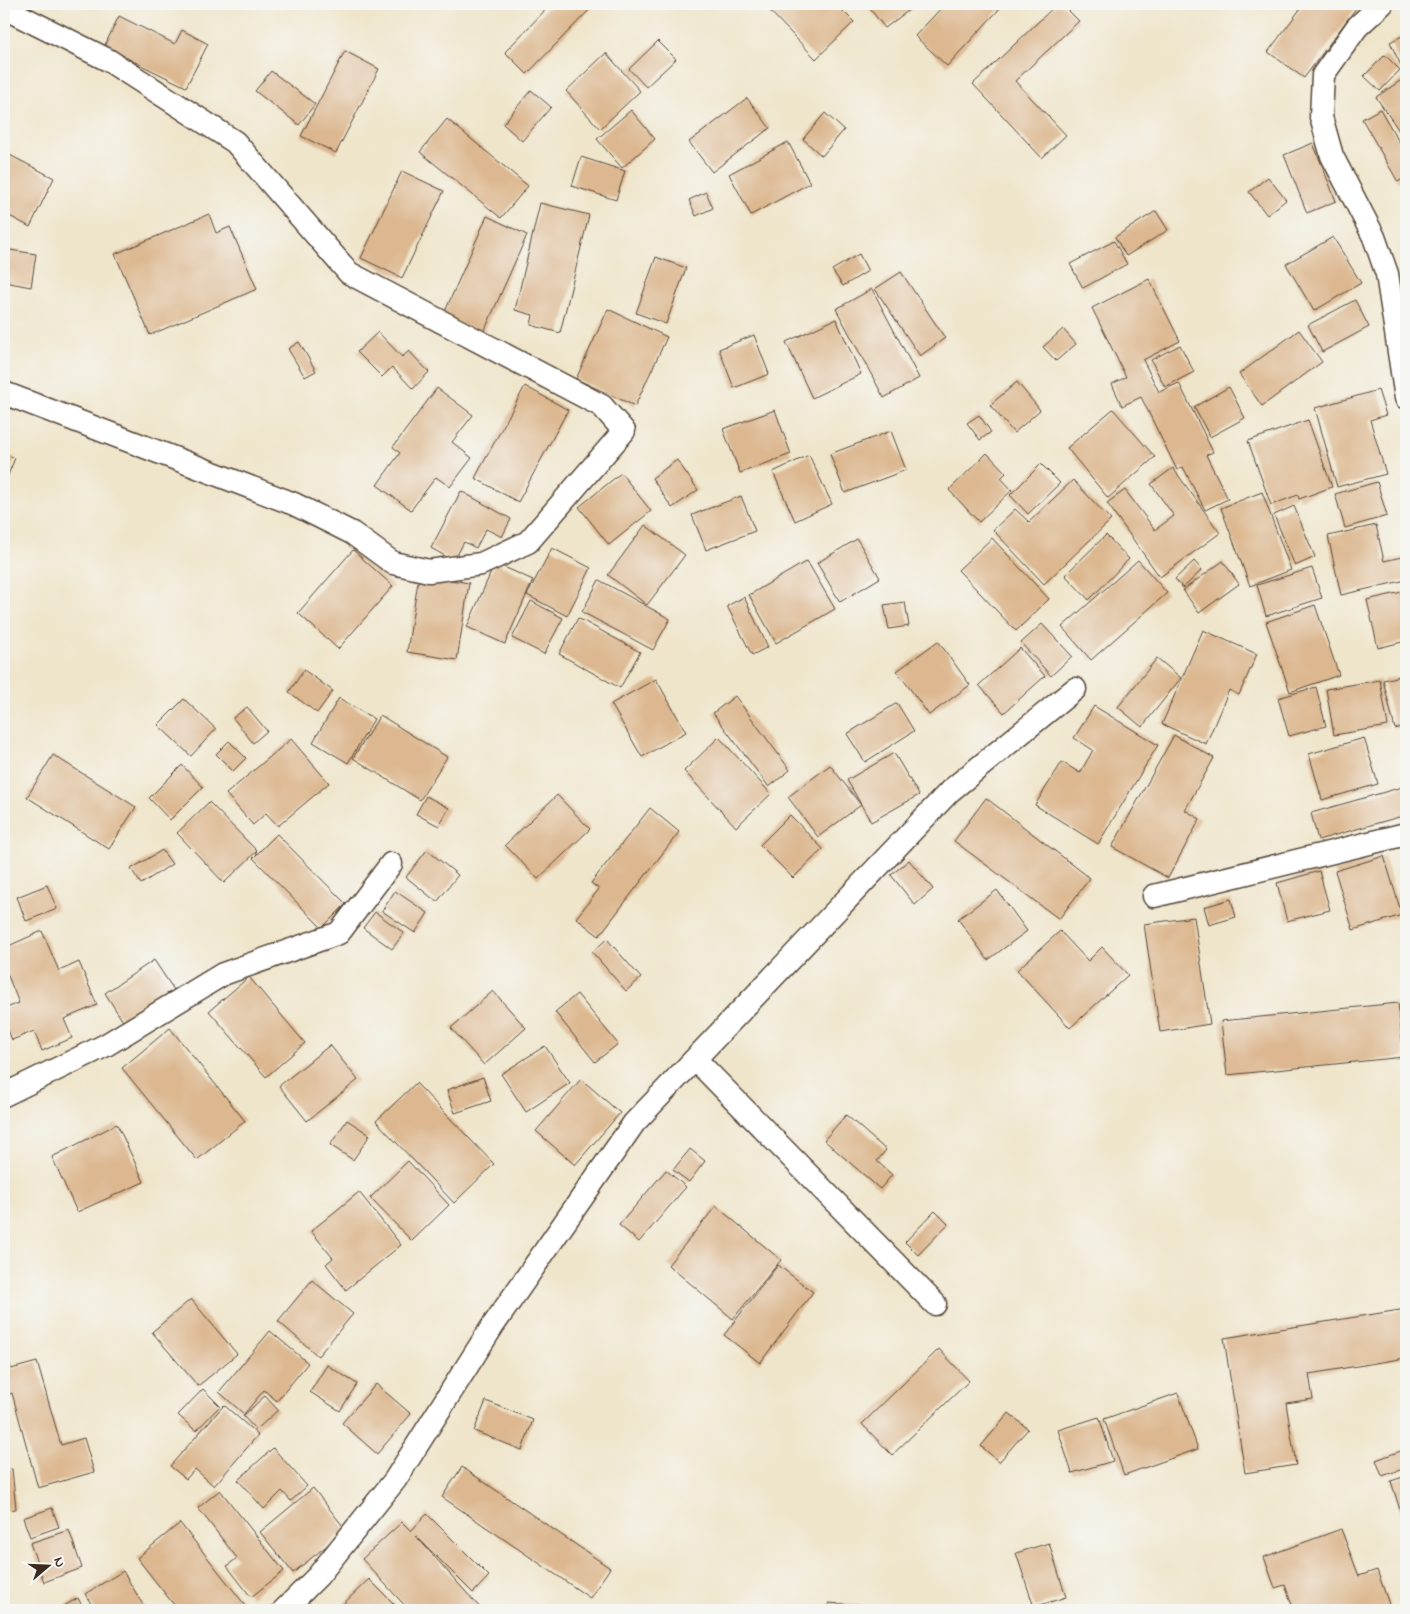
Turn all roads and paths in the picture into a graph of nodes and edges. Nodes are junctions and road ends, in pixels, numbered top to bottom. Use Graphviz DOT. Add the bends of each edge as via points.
graph roads {
  1 [pos="1382,4"];
  2 [pos="4,8"];
  3 [pos="4,393"];
  4 [pos="1406,398"];
  5 [pos="1075,688"];
  6 [pos="1406,834"];
  7 [pos="391,864"];
  8 [pos="1154,896"];
  9 [pos="696,1060"];
  10 [pos="4,1095"];
  11 [pos="935,1304"];
  12 [pos="284,1610"];
  1 -- 4 [label="street" via="1358,27 1323,75 1321,117 1332,156 1374,237 1387,274"];
  2 -- 3 [label="street" via="108,60 235,142 349,273 602,406 624,431 528,542 481,564 429,571 394,563 352,533 294,504"];
  5 -- 9 [label="street" via="950,791"];
  6 -- 8 [label="street"];
  7 -- 10 [label="street" via="339,933 223,974 106,1045"];
  9 -- 11 [label="street"];
  9 -- 12 [label="street" via="634,1122 492,1327 395,1480 318,1576"];
}
